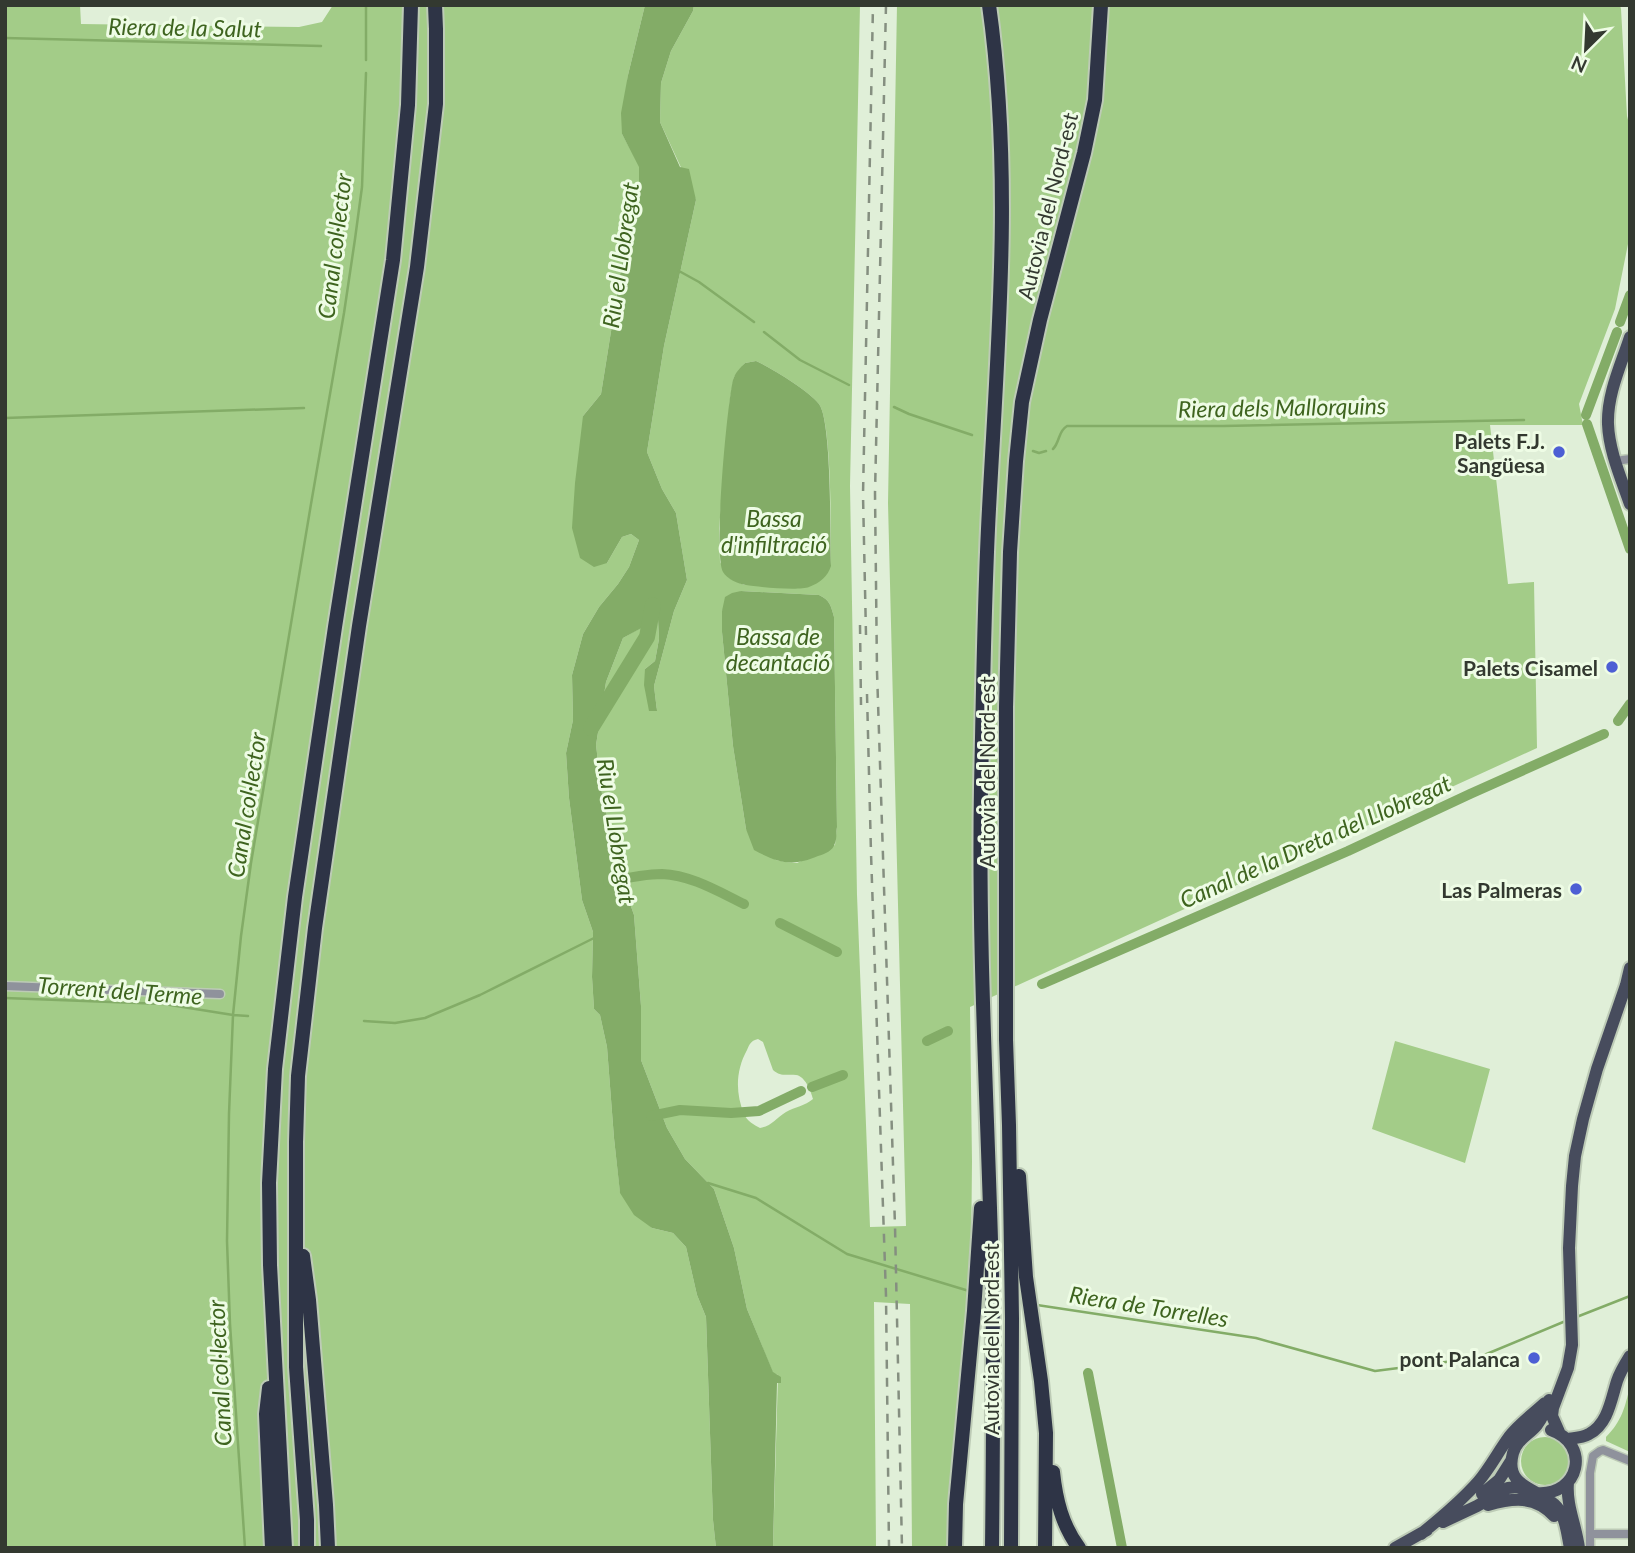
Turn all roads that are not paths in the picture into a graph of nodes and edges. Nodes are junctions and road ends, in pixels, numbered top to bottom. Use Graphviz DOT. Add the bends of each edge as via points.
graph roads {
  1 [pos="411,5"];
  2 [pos="437,5"];
  3 [pos="989,5"];
  4 [pos="1101,5"];
  5 [pos="1630,337"];
  6 [pos="1630,459"];
  7 [pos="1615,461"];
  8 [pos="1630,504"];
  9 [pos="1630,968"];
  10 [pos="5,986"];
  11 [pos="220,994"];
  12 [pos="1009,1125"];
  13 [pos="295,1207"];
  14 [pos="985,1269"];
  15 [pos="274,1349"];
  16 [pos="1630,1356"];
  17 [pos="1570,1359"];
  18 [pos="1630,1369"];
  19 [pos="1550,1399"];
  20 [pos="1530,1432"];
  21 [pos="1046,1433"];
  22 [pos="1563,1436"];
  23 [pos="1511,1461"];
  24 [pos="1630,1461"];
  25 [pos="1576,1464"];
  26 [pos="1568,1483"];
  27 [pos="1533,1491"];
  28 [pos="326,1506"];
  29 [pos="1454,1516"];
  30 [pos="1567,1531"];
  31 [pos="1590,1532"];
  32 [pos="1421,1534"];
  33 [pos="1630,1534"];
  34 [pos="272,1548"];
  35 [pos="285,1548"];
  36 [pos="307,1548"];
  37 [pos="328,1548"];
  38 [pos="334,1548"];
  39 [pos="955,1548"];
  40 [pos="992,1548"];
  41 [pos="1011,1548"];
  42 [pos="1045,1548"];
  43 [pos="1079,1548"];
  44 [pos="1395,1548"];
  45 [pos="1570,1548"];
  46 [pos="1579,1548"];
  47 [pos="1590,1548"];
  1 -- 15 [label="highway" via="408,105 393,260 299,871 275,1069 269,1183"];
  2 -- 13 [label="highway" via="436,104 417,267 315,928 298,1076"];
  3 -- 14 [label="highway, Autovia del Nord-est" via="1003,206 981,790 989,1187 982,1204"];
  4 -- 12 [label="highway, Autovia del Nord-est" via="1095,100 1034,345 1018,440 1006,707"];
  5 -- 7 [label="main road" via="1609,408"];
  6 -- 7 [label="street"];
  7 -- 8 [label="main road"];
  9 -- 17 [label="main road" via="1594,1078 1575,1156 1570,1216"];
  10 -- 11 [label="street"];
  12 -- 21 [label="highway" via="1019,1175 1026,1277"];
  12 -- 41 [label="highway, Autovia del Nord-est"];
  13 -- 28 [label="highway" via="309,1300"];
  13 -- 36 [label="highway" via="296,1367"];
  14 -- 39 [label="highway" via="975,1311"];
  14 -- 40 [label="highway, Autovia del Nord-est" via="993,1315"];
  15 -- 34 [label="highway" via="266,1414"];
  15 -- 35 [label="highway"];
  16 -- 22 [label="main road" via="1598,1427 1582,1437"];
  17 -- 19 [label="main road"];
  17 -- 22 [label="main road" via="1552,1416"];
  18 -- 25 [label="main road" via="1611,1420"];
  19 -- 20 [label="main road" via="1542,1419"];
  19 -- 32 [label="main road" via="1509,1437 1478,1482"];
  20 -- 22 [label="main road" via="1543,1429"];
  20 -- 23 [label="main road" via="1518,1441"];
  21 -- 42 [label="highway"];
  21 -- 43 [label="highway" via="1060,1511"];
  22 -- 25 [label="main road" via="1574,1449"];
  23 -- 27 [label="main road" via="1517,1480"];
  23 -- 29 [label="main road" via="1493,1487"];
  24 -- 31 [label="street" via="1604,1450 1593,1456"];
  25 -- 26 [label="main road"];
  26 -- 27 [label="main road" via="1550,1493"];
  26 -- 46 [label="main road"];
  27 -- 29 [label="main road" via="1508,1488"];
  27 -- 30 [label="main road" via="1555,1505"];
  28 -- 37 [label="highway"];
  28 -- 38 [label="highway"];
  29 -- 30 [label="main road" via="1505,1500 1524,1499 1548,1509"];
  29 -- 32 [label="main road"];
  30 -- 45 [label="main road"];
  31 -- 33 [label="street"];
  31 -- 47 [label="street"];
  32 -- 44 [label="main road"];
}
